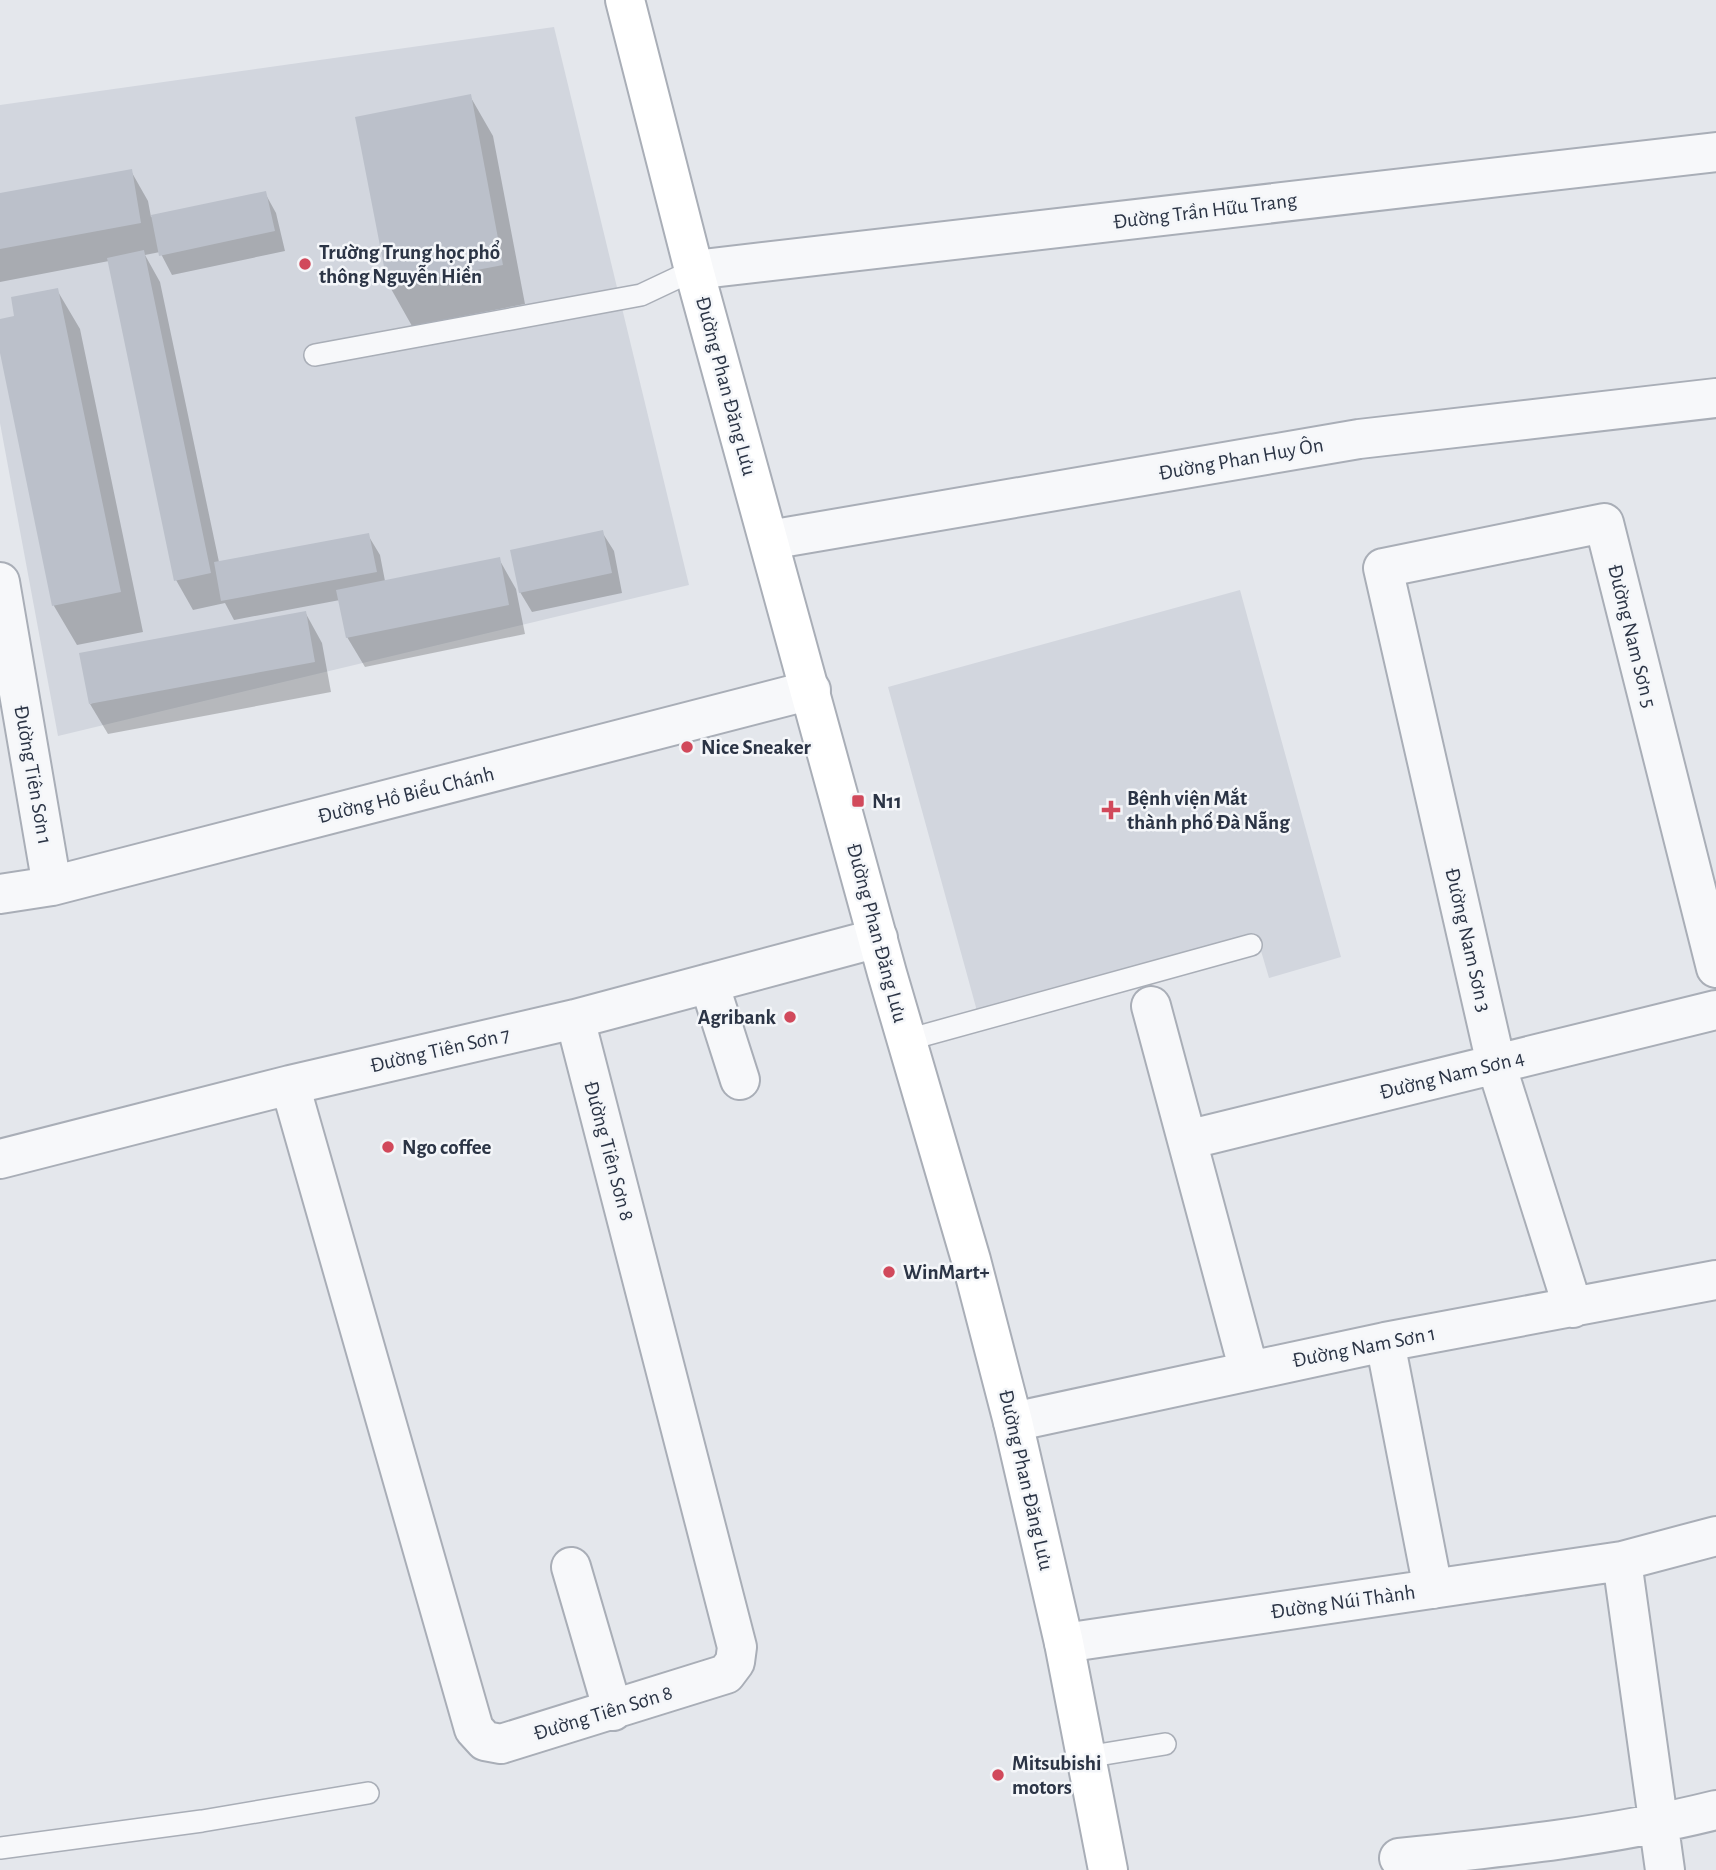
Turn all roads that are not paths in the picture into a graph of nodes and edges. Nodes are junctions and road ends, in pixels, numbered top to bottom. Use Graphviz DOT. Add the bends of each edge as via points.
graph roads {
  1 [pos="625,0"];
  2 [pos="1716,152"];
  3 [pos="694,270"];
  4 [pos="315,355"];
  5 [pos="1716,398"];
  6 [pos="769,540"];
  7 [pos="1383,568"];
  8 [pos="2,601"];
  9 [pos="811,690"];
  10 [pos="52,886"];
  11 [pos="0,894"];
  12 [pos="878,938"];
  13 [pos="1251,945"];
  14 [pos="1716,968"];
  15 [pos="709,983"];
  16 [pos="1151,1006"];
  17 [pos="1716,1010"];
  18 [pos="575,1019"];
  19 [pos="907,1040"];
  20 [pos="1496,1064"];
  21 [pos="740,1080"];
  22 [pos="290,1085"];
  23 [pos="1187,1140"];
  24 [pos="0,1158"];
  25 [pos="1716,1280"];
  26 [pos="1573,1308"];
  27 [pos="1385,1342"];
  28 [pos="1249,1371"];
  29 [pos="1013,1422"];
  30 [pos="1716,1536"];
  31 [pos="1622,1561"];
  32 [pos="571,1567"];
  33 [pos="1433,1589"];
  34 [pos="1063,1643"];
  35 [pos="613,1711"];
  36 [pos="1165,1744"];
  37 [pos="1086,1757"];
  38 [pos="368,1793"];
  39 [pos="1716,1810"];
  40 [pos="1660,1824"];
  41 [pos="0,1848"];
  42 [pos="1399,1858"];
  43 [pos="1108,1870"];
  44 [pos="1665,1870"];
  1 -- 3 [label="street, Đường Phan Đăng Lưu"];
  2 -- 3 [label="street, Đường Trần Hữu Trang"];
  3 -- 4 [label="lane" via="641,295"];
  3 -- 6 [label="street, Đường Phan Đăng Lưu"];
  5 -- 6 [label="street, Đường Phan Huy Ôn" via="1359,439"];
  6 -- 9 [label="street, Đường Phan Đăng Lưu"];
  7 -- 14 [label="street, Đường Nam Sơn 5" via="1604,523"];
  7 -- 20 [label="street, Đường Nam Sơn 3"];
  8 -- 10 [label="street, Đường Tiên Sơn 1"];
  9 -- 10 [label="street, Đường Hồ Biểu Chánh"];
  9 -- 12 [label="street, Đường Phan Đăng Lưu"];
  10 -- 11 [label="street, Đường Hồ Biểu Chánh"];
  12 -- 15 [label="street, Đường Tiên Sơn 7"];
  12 -- 19 [label="street, Đường Phan Đăng Lưu"];
  13 -- 19 [label="lane"];
  15 -- 18 [label="street, Đường Tiên Sơn 7"];
  15 -- 21 [label="street"];
  16 -- 23 [label="street"];
  17 -- 20 [label="street, Đường Nam Sơn 4"];
  18 -- 22 [label="street, Đường Tiên Sơn 7"];
  18 -- 35 [label="street, Đường Tiên Sơn 8" via="737,1647 735,1662 726,1674"];
  19 -- 29 [label="street, Đường Phan Đăng Lưu"];
  20 -- 23 [label="street, Đường Nam Sơn 4"];
  20 -- 26 [label="street, Đường Nam Sơn 3"];
  22 -- 24 [label="street, Đường Tiên Sơn 7"];
  22 -- 35 [label="street, Đường Tiên Sơn 8" via="474,1729 485,1741 501,1744"];
  23 -- 28 [label="street"];
  25 -- 26 [label="street, Đường Nam Sơn 1"];
  26 -- 27 [label="street, Đường Nam Sơn 1"];
  27 -- 28 [label="street, Đường Nam Sơn 1"];
  27 -- 33 [label="street"];
  28 -- 29 [label="street, Đường Nam Sơn 1"];
  29 -- 34 [label="street, Đường Phan Đăng Lưu"];
  30 -- 31 [label="street, Đường Núi Thành"];
  31 -- 33 [label="street, Đường Núi Thành"];
  31 -- 40 [label="street"];
  32 -- 35 [label="street"];
  33 -- 34 [label="street, Đường Núi Thành"];
  34 -- 37 [label="street, Đường Phan Đăng Lưu"];
  36 -- 37 [label="lane"];
  37 -- 43 [label="street, Đường Phan Đăng Lưu"];
  38 -- 41 [label="lane"];
  39 -- 40 [label="street"];
  40 -- 42 [label="street"];
  40 -- 44 [label="street"];
}
